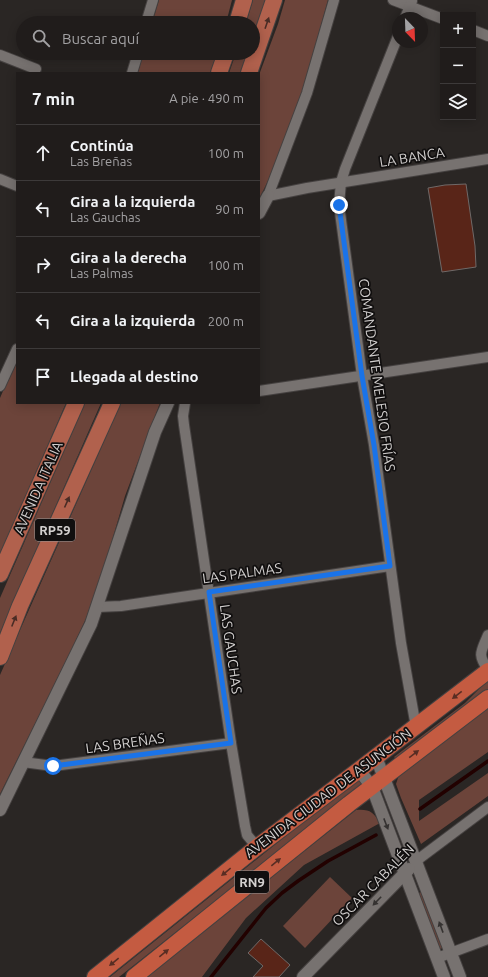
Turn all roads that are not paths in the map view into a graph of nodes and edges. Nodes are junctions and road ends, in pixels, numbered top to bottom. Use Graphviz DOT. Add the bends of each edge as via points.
graph roads {
  1 [pos="153,0"];
  2 [pos="244,0"];
  3 [pos="274,0"];
  4 [pos="334,0"];
  5 [pos="393,0"];
  6 [pos="411,3"];
  7 [pos="148,16"];
  8 [pos="239,16"];
  9 [pos="440,18"];
  10 [pos="476,31"];
  11 [pos="488,36"];
  12 [pos="260,41"];
  13 [pos="393,48"];
  14 [pos="0,55"];
  15 [pos="136,60"];
  16 [pos="224,60"];
  17 [pos="253,60"];
  18 [pos="36,69"];
  19 [pos="132,72"];
  20 [pos="219,72"];
  21 [pos="249,72"];
  22 [pos="488,159"];
  23 [pos="0,179"];
  24 [pos="341,182"];
  25 [pos="16,186"];
  26 [pos="268,196"];
  27 [pos="260,211"];
  28 [pos="16,351"];
  29 [pos="488,356"];
  30 [pos="362,376"];
  31 [pos="0,386"];
  32 [pos="260,391"];
  33 [pos="76,404"];
  34 [pos="112,404"];
  35 [pos="168,404"];
  36 [pos="185,404"];
  37 [pos="390,566"];
  38 [pos="0,574"];
  39 [pos="209,592"];
  40 [pos="97,607"];
  41 [pos="488,635"];
  42 [pos="0,657"];
  43 [pos="488,670"];
  44 [pos="488,698"];
  45 [pos="416,727"];
  46 [pos="231,743"];
  47 [pos="376,757"];
  48 [pos="23,762"];
  49 [pos="359,770"];
  50 [pos="378,782"];
  51 [pos="488,807"];
  52 [pos="0,810"];
  53 [pos="256,847"];
  54 [pos="416,861"];
  55 [pos="405,873"];
  56 [pos="488,939"];
  57 [pos="450,953"];
  58 [pos="437,958"];
  59 [pos="95,977"];
  60 [pos="134,977"];
  61 [pos="303,977"];
  62 [pos="444,977"];
  63 [pos="460,977"];
  1 -- 7 [label="street"];
  2 -- 8 [label="main road"];
  12 -- 3 [label="main road, one-way"];
  4 -- 26 [label="street" via="307,93"];
  5 -- 6 [label="street"];
  6 -- 9 [label="street"];
  10 -- 11 [label="street"];
  13 -- 24 [label="street, COMANDANTE MELESIO FRÍAS"];
  14 -- 18 [label="street"];
  15 -- 19 [label="street"];
  16 -- 20 [label="main road"];
  21 -- 17 [label="main road, one-way"];
  22 -- 24 [label="street, LA BANCA"];
  23 -- 25 [label="street"];
  24 -- 26 [label="street, LA BANCA"];
  24 -- 30 [label="street, COMANDANTE MELESIO FRÍAS" via="339,205"];
  26 -- 27 [label="street"];
  28 -- 31 [label="street"];
  29 -- 30 [label="street"];
  30 -- 32 [label="street"];
  30 -- 37 [label="street, COMANDANTE MELESIO FRÍAS"];
  33 -- 38 [label="main road, AVENIDA ITALIA / RP59"];
  42 -- 34 [label="main road, RP59, one-way" via="20,606"];
  35 -- 40 [label="street"];
  36 -- 39 [label="street, LAS GAUCHAS" via="184,425"];
  37 -- 39 [label="street, LAS PALMAS"];
  37 -- 45 [label="street, COMANDANTE MELESIO FRÍAS"];
  39 -- 40 [label="street, LAS PALMAS" via="121,606"];
  39 -- 46 [label="street, LAS GAUCHAS"];
  40 -- 48 [label="street"];
  41 -- 43 [label="street" via="481,652 481,659"];
  43 -- 45 [label="highway, AVENIDA CIUDAD DE ASUNCIÓN / RN9, one-way"];
  50 -- 44 [label="highway, AVENIDA CIUDAD DE ASUNCIÓN / RN9, one-way"];
  45 -- 47 [label="highway, AVENIDA CIUDAD DE ASUNCIÓN / RN9"];
  46 -- 48 [label="street, LAS BREÑAS" via="53,766"];
  46 -- 53 [label="street, LAS GAUCHAS" via="244,826"];
  47 -- 49 [label="highway, AVENIDA CIUDAD DE ASUNCIÓN / RN9"];
  47 -- 50 [label="street"];
  48 -- 52 [label="street"];
  49 -- 50 [label="street"];
  49 -- 53 [label="highway, AVENIDA CIUDAD DE ASUNCIÓN / RN9"];
  50 -- 54 [label="street"];
  50 -- 55 [label="street, one-way"];
  60 -- 50 [label="highway, AVENIDA CIUDAD DE ASUNCIÓN / RN9, one-way"];
  51 -- 54 [label="street, OSCAR CABALÉN"];
  53 -- 59 [label="highway, AVENIDA CIUDAD DE ASUNCIÓN / RN9, one-way"];
  54 -- 55 [label="street, OSCAR CABALÉN"];
  57 -- 54 [label="street, one-way"];
  55 -- 58 [label="street"];
  55 -- 61 [label="street, OSCAR CABALÉN, one-way"];
  56 -- 57 [label="street"];
  57 -- 58 [label="street"];
  57 -- 63 [label="street"];
  58 -- 62 [label="street"];
}
